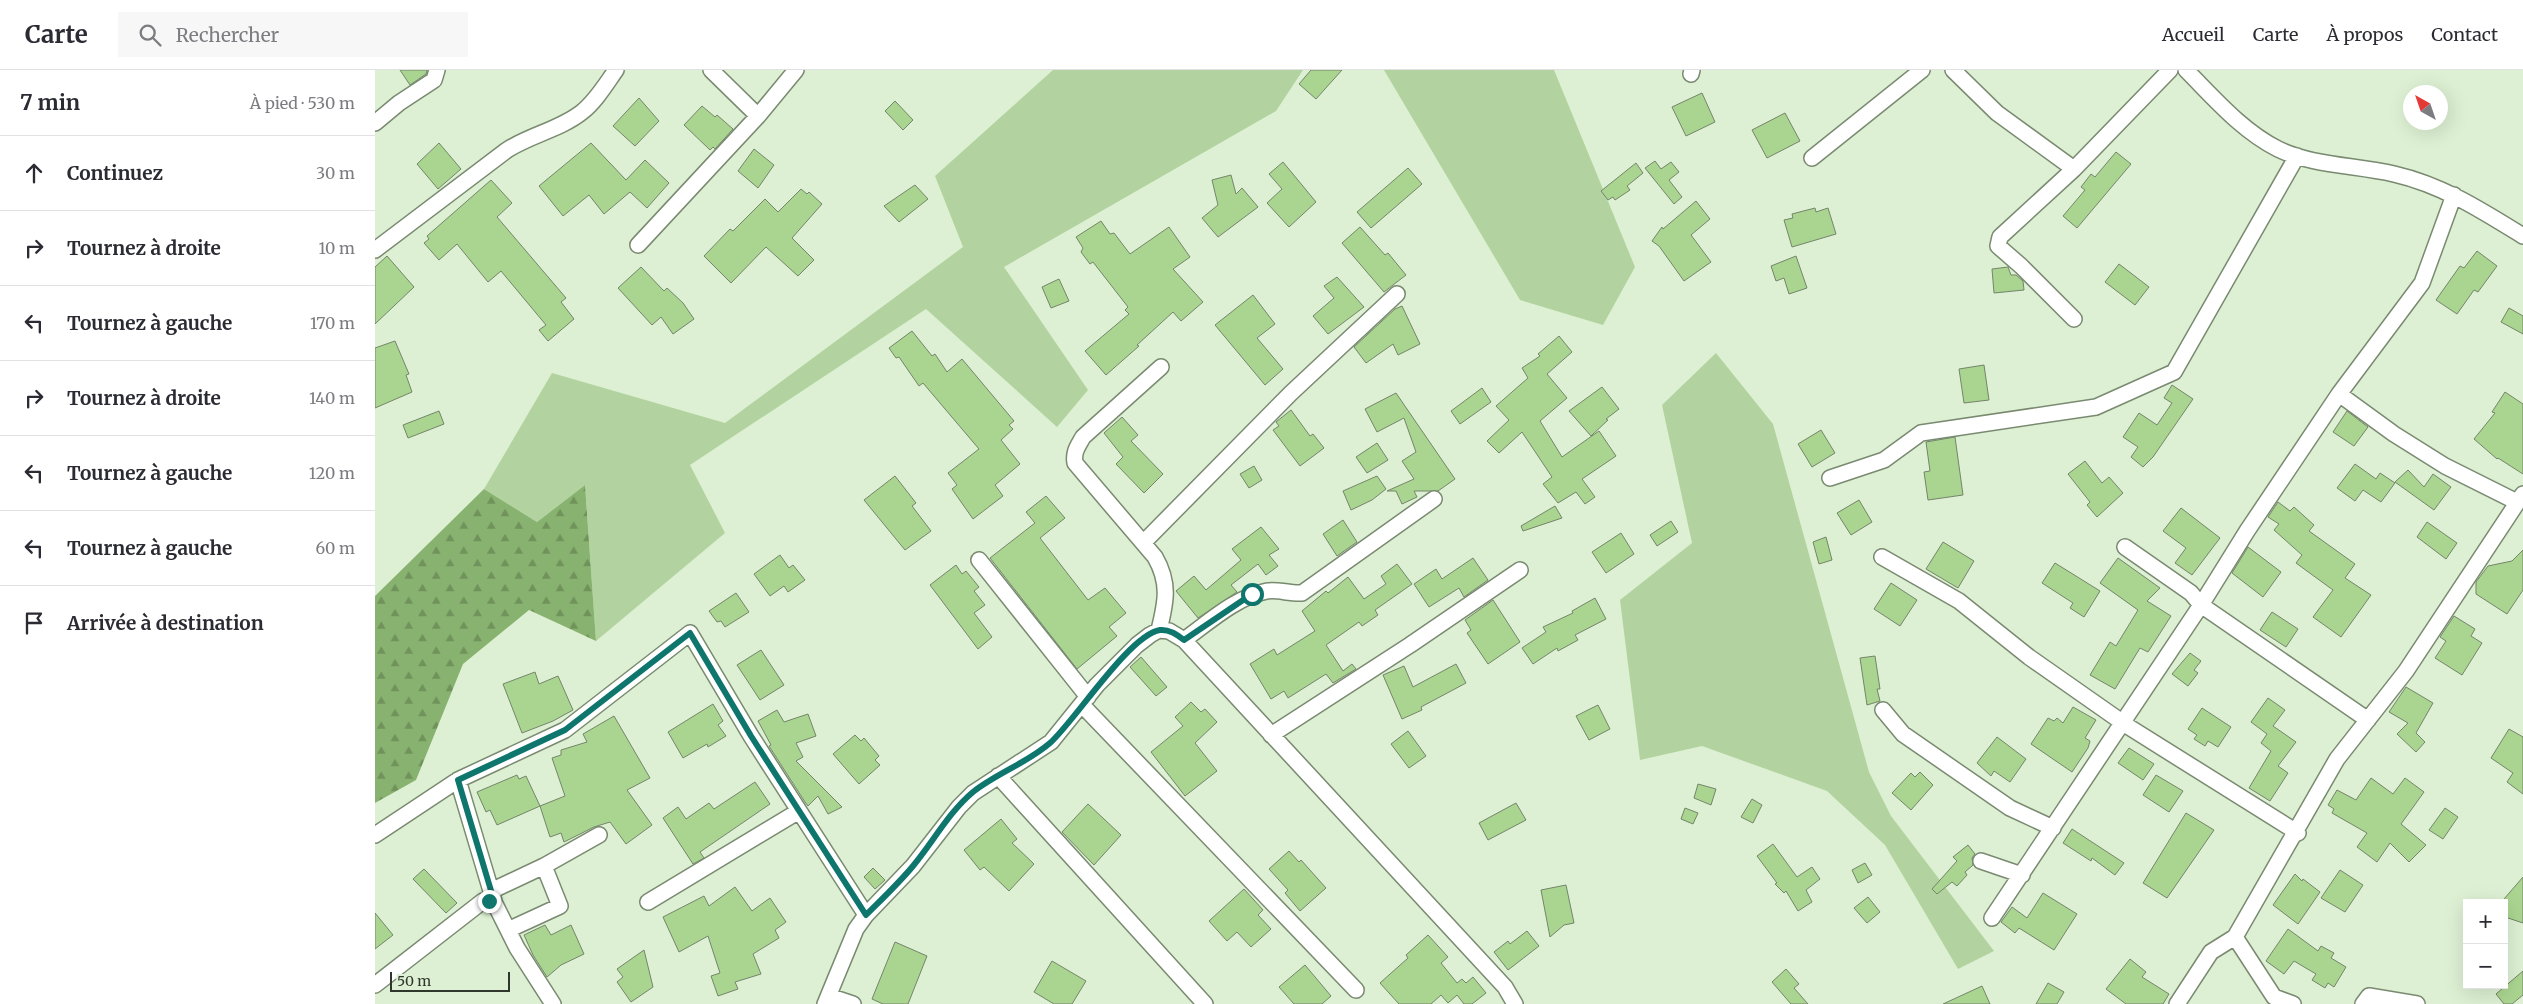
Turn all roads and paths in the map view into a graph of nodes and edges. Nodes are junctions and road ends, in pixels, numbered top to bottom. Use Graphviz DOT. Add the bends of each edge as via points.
graph roads {
  1 [pos="437,70"];
  2 [pos="616,70"];
  3 [pos="711,70"];
  4 [pos="796,70"];
  5 [pos="1922,70"];
  6 [pos="1953,70"];
  7 [pos="2170,70"];
  8 [pos="2186,70"];
  9 [pos="758,116"];
  10 [pos="375,123"];
  11 [pos="2297,156"];
  12 [pos="1812,158"];
  13 [pos="2073,169"];
  14 [pos="2454,195"];
  15 [pos="2523,236"];
  16 [pos="638,246"];
  17 [pos="375,250"];
  18 [pos="1397,294"];
  19 [pos="2074,319"];
  20 [pos="1161,367"];
  21 [pos="2339,394"];
  22 [pos="1830,478"];
  23 [pos="2520,498"];
  24 [pos="1433,499"];
  25 [pos="1144,542"];
  26 [pos="2125,547"];
  27 [pos="1882,557"];
  28 [pos="979,560"];
  29 [pos="1520,570"];
  30 [pos="2201,605"];
  31 [pos="1159,630"];
  32 [pos="1184,640"];
  33 [pos="1085,701"];
  34 [pos="1883,710"];
  35 [pos="2368,720"];
  36 [pos="2124,723"];
  37 [pos="1271,735"];
  38 [pos="998,776"];
  39 [pos="458,780"];
  40 [pos="799,811"];
  41 [pos="2053,828"];
  42 [pos="2297,833"];
  43 [pos="375,835"];
  44 [pos="599,835"];
  45 [pos="1981,861"];
  46 [pos="544,866"];
  47 [pos="2022,875"];
  48 [pos="493,898"];
  49 [pos="649,902"];
  50 [pos="866,915"];
  51 [pos="1992,918"];
  52 [pos="508,930"];
  53 [pos="2235,937"];
  54 [pos="375,985"];
  55 [pos="1356,990"];
  56 [pos="827,1000"];
  57 [pos="553,1004"];
  58 [pos="853,1004"];
  59 [pos="1205,1004"];
  60 [pos="1515,1004"];
  61 [pos="2177,1004"];
  62 [pos="2293,1004"];
  63 [pos="2363,1004"];
  64 [pos="2417,1004"];
  1 -- 10 [label="street" via="434,80"];
  2 -- 17 [label="street" via="580,114 507,150"];
  3 -- 9 [label="street"];
  4 -- 9 [label="street"];
  5 -- 12 [label="street"];
  6 -- 13 [label="street" via="1997,113"];
  7 -- 13 [label="street"];
  8 -- 11 [label="street" via="2250,131 2278,149"];
  9 -- 16 [label="street"];
  11 -- 14 [label="street" via="2394,174"];
  11 -- 22 [label="street" via="2174,372 2096,407 1921,434 1884,460"];
  13 -- 19 [label="street" via="2001,237 1998,246"];
  14 -- 15 [label="street"];
  14 -- 21 [label="street" via="2422,283"];
  18 -- 25 [label="street" via="1291,393"];
  20 -- 25 [label="street" via="1083,437 1074,457 1075,463"];
  21 -- 23 [label="street" via="2445,466"];
  21 -- 30 [label="street"];
  23 -- 35 [label="street" via="2406,671"];
  24 -- 32 [label="street" via="1302,593 1270,590 1252,594"];
  25 -- 31 [label="street" via="1163,571 1166,586"];
  26 -- 30 [label="street" via="2191,593"];
  27 -- 36 [label="street" via="1959,601 2029,657"];
  28 -- 33 [label="street"];
  29 -- 37 [label="street" via="1410,646"];
  30 -- 35 [label="street"];
  30 -- 36 [label="street"];
  31 -- 32 [label="street" via="1169,631"];
  31 -- 33 [label="street" via="1137,645"];
  32 -- 37 [label="street"];
  33 -- 38 [label="street" via="1051,742"];
  33 -- 55 [label="street"];
  34 -- 41 [label="street" via="1903,734 2010,808"];
  35 -- 42 [label="street" via="2337,759"];
  36 -- 41 [label="street"];
  36 -- 42 [label="street"];
  37 -- 60 [label="street" via="1505,987"];
  38 -- 50 [label="street" via="959,807 913,866"];
  38 -- 59 [label="street"];
  39 -- 40 [label="street" via="565,730 690,633"];
  39 -- 43 [label="street"];
  39 -- 48 [label="street"];
  40 -- 49 [label="street"];
  40 -- 50 [label="street"];
  41 -- 47 [label="street"];
  42 -- 53 [label="street"];
  44 -- 46 [label="street"];
  45 -- 47 [label="street"];
  46 -- 48 [label="street"];
  46 -- 52 [label="street" via="561,906"];
  47 -- 51 [label="street"];
  48 -- 52 [label="street"];
  48 -- 54 [label="street" via="483,901"];
  50 -- 56 [label="street" via="848,946"];
  52 -- 57 [label="street"];
  53 -- 61 [label="street" via="2211,952"];
  53 -- 62 [label="street" via="2274,997"];
  56 -- 58 [label="street"];
  63 -- 64 [label="street" via="2369,996"];
}
